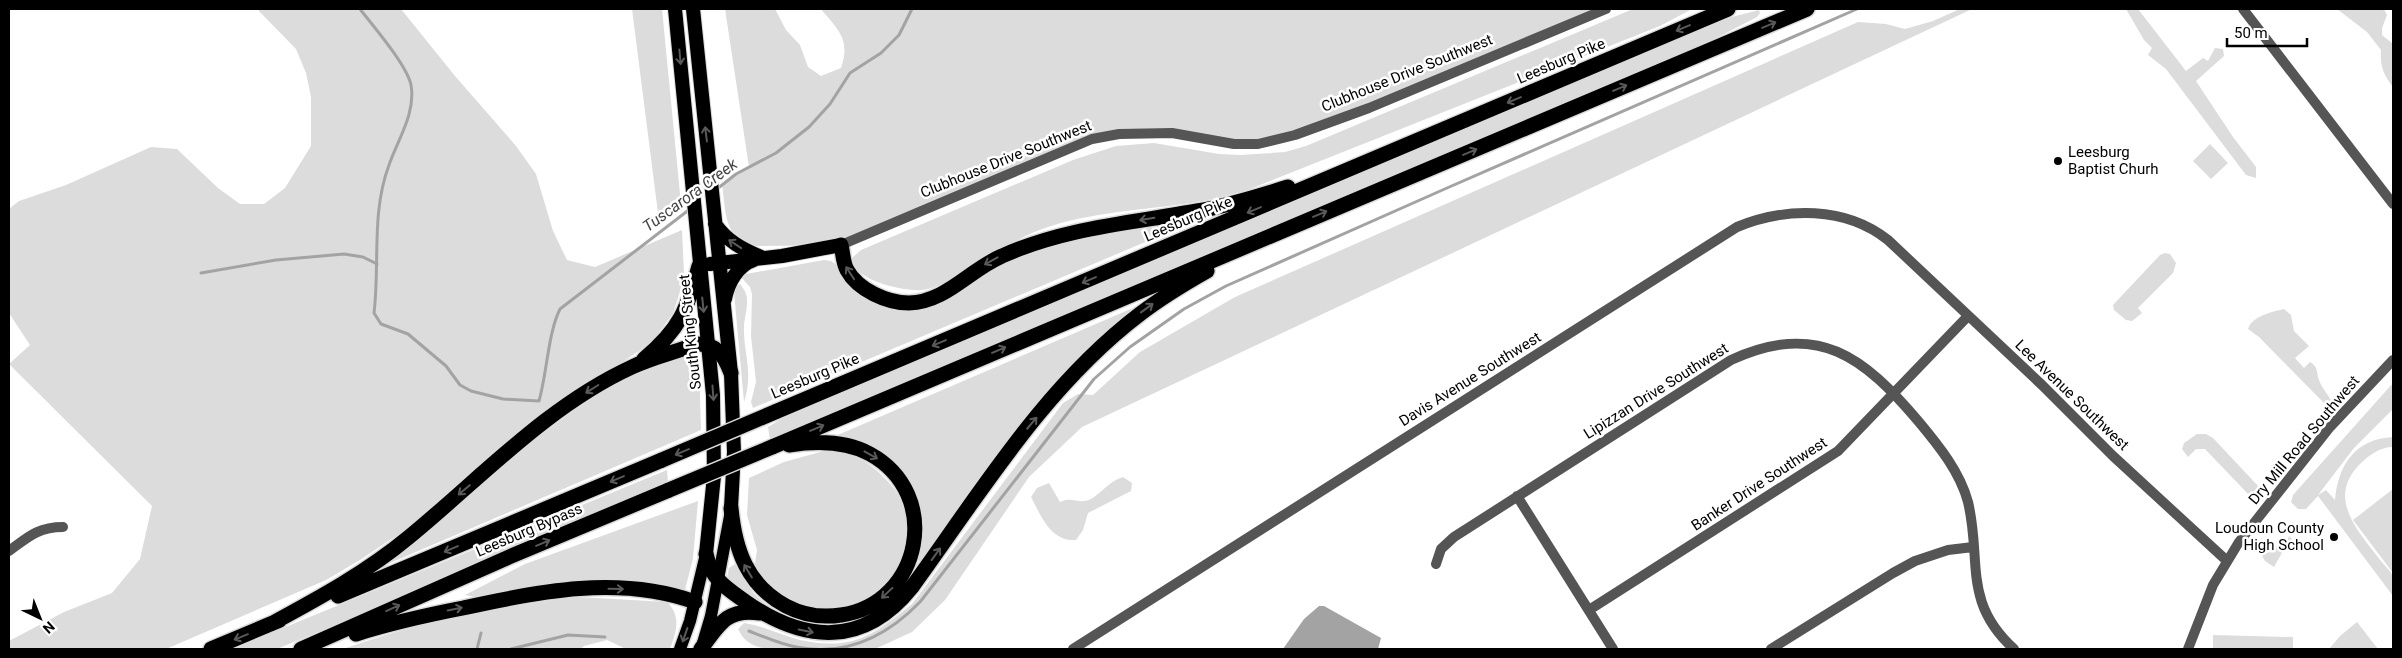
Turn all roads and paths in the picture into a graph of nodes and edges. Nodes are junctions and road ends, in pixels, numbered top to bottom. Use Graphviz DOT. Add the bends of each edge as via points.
graph roads {
  1 [pos="675,9"];
  2 [pos="693,9"];
  3 [pos="1606,9"];
  4 [pos="1728,9"];
  5 [pos="1807,9"];
  6 [pos="2243,9"];
  7 [pos="1364,164"];
  8 [pos="2393,204"];
  9 [pos="715,224"];
  10 [pos="1259,240"];
  11 [pos="841,245"];
  12 [pos="1898,249"];
  13 [pos="761,257"];
  14 [pos="718,263"];
  15 [pos="699,266"];
  16 [pos="723,308"];
  17 [pos="1968,316"];
  18 [pos="708,344"];
  19 [pos="2393,360"];
  20 [pos="634,366"];
  21 [pos="731,373"];
  22 [pos="1894,392"];
  23 [pos="772,447"];
  24 [pos="662,460"];
  25 [pos="1517,496"];
  26 [pos="731,508"];
  27 [pos="63,527"];
  28 [pos="1973,547"];
  29 [pos="9,551"];
  30 [pos="706,554"];
  31 [pos="2226,560"];
  32 [pos="1436,564"];
  33 [pos="718,581"];
  34 [pos="695,602"];
  35 [pos="1589,610"];
  36 [pos="761,613"];
  37 [pos="271,624"];
  38 [pos="210,649"];
  39 [pos="301,649"];
  40 [pos="307,649"];
  41 [pos="680,649"];
  42 [pos="701,649"];
  43 [pos="1073,649"];
  44 [pos="1613,649"];
  45 [pos="1771,649"];
  46 [pos="2014,649"];
  47 [pos="2188,649"];
  1 -- 15 [label="highway, South King Street, one-way"];
  9 -- 2 [label="highway, one-way"];
  3 -- 11 [label="street, Clubhouse Drive Southwest" via="1369,108 1295,135 1258,144 1234,144 1172,133 1119,134 1092,139"];
  4 -- 7 [label="highway, Leesburg Pike, one-way"];
  10 -- 5 [label="highway, one-way"];
  6 -- 8 [label="street"];
  7 -- 11 [label="highway, one-way" via="1236,202 1048,238 1001,256 943,294 908,303 892,301 861,286 847,270"];
  7 -- 24 [label="highway, Leesburg Pike, one-way, bridge"];
  13 -- 9 [label="highway, one-way" via="734,245"];
  9 -- 14 [label="highway"];
  23 -- 10 [label="highway, one-way"];
  36 -- 10 [label="highway, one-way" via="793,628 828,633 872,622 894,608 1026,430 1093,355 1161,298"];
  11 -- 13 [label="highway, Clubhouse Drive Southwest"];
  12 -- 17 [label="street, Lee Avenue Southwest"];
  12 -- 43 [label="street, Davis Avenue Southwest" via="1872,228 1834,216 1790,213 1737,227"];
  13 -- 14 [label="highway, Clubhouse Drive Southwest"];
  13 -- 16 [label="highway" via="740,268 729,284"];
  14 -- 15 [label="highway, Clubhouse Drive Southwest"];
  14 -- 16 [label="highway"];
  15 -- 18 [label="highway, South King Street, one-way"];
  15 -- 20 [label="highway" via="688,307 678,323 660,345"];
  16 -- 21 [label="highway"];
  17 -- 22 [label="street, Banker Drive Southwest"];
  17 -- 31 [label="street, Lee Avenue Southwest"];
  18 -- 20 [label="highway" via="697,344"];
  18 -- 21 [label="highway" via="722,354"];
  18 -- 30 [label="highway, South King Street, one-way" via="714,440"];
  19 -- 31 [label="street, Dry Mill Road Southwest" via="2330,427"];
  20 -- 37 [label="highway, one-way" via="554,415 409,538 376,562"];
  21 -- 26 [label="highway" via="734,443"];
  22 -- 25 [label="street, Lipizzan Drive Southwest" via="1864,366 1826,346 1799,342 1752,350 1731,360"];
  22 -- 28 [label="street, Lipizzan Drive Southwest" via="1937,443 1960,482 1968,502"];
  22 -- 35 [label="street, Banker Drive Southwest" via="1825,461"];
  23 -- 26 [label="highway, one-way" via="825,442 841,445 870,454 897,476 910,499 916,525 914,545 896,585 878,601 853,614 816,616 798,612 763,590 746,570 736,542"];
  39 -- 23 [label="highway, Leesburg Bypass, one-way, bridge"];
  24 -- 37 [label="highway, Leesburg Bypass, one-way"];
  25 -- 32 [label="street, Lipizzan Drive Southwest" via="1454,537 1441,549"];
  25 -- 35 [label="street"];
  26 -- 33 [label="main road"];
  27 -- 29 [label="street" via="48,527 36,532"];
  28 -- 45 [label="street" via="1948,550 1892,572"];
  28 -- 46 [label="street, Lipizzan Drive Southwest" via="1974,576 1982,602 1992,624"];
  30 -- 33 [label="highway" via="709,568"];
  30 -- 34 [label="main road, South King Street"];
  31 -- 47 [label="street, Dry Mill Road Southwest"];
  33 -- 36 [label="highway"];
  33 -- 42 [label="main road"];
  40 -- 34 [label="highway, one-way" via="387,624 510,597 554,591 588,588 657,591"];
  34 -- 41 [label="main road, South King Street, one-way"];
  35 -- 44 [label="street"];
  36 -- 42 [label="highway" via="745,611 729,615"];
  37 -- 38 [label="highway, Leesburg Bypass, one-way"];
}
